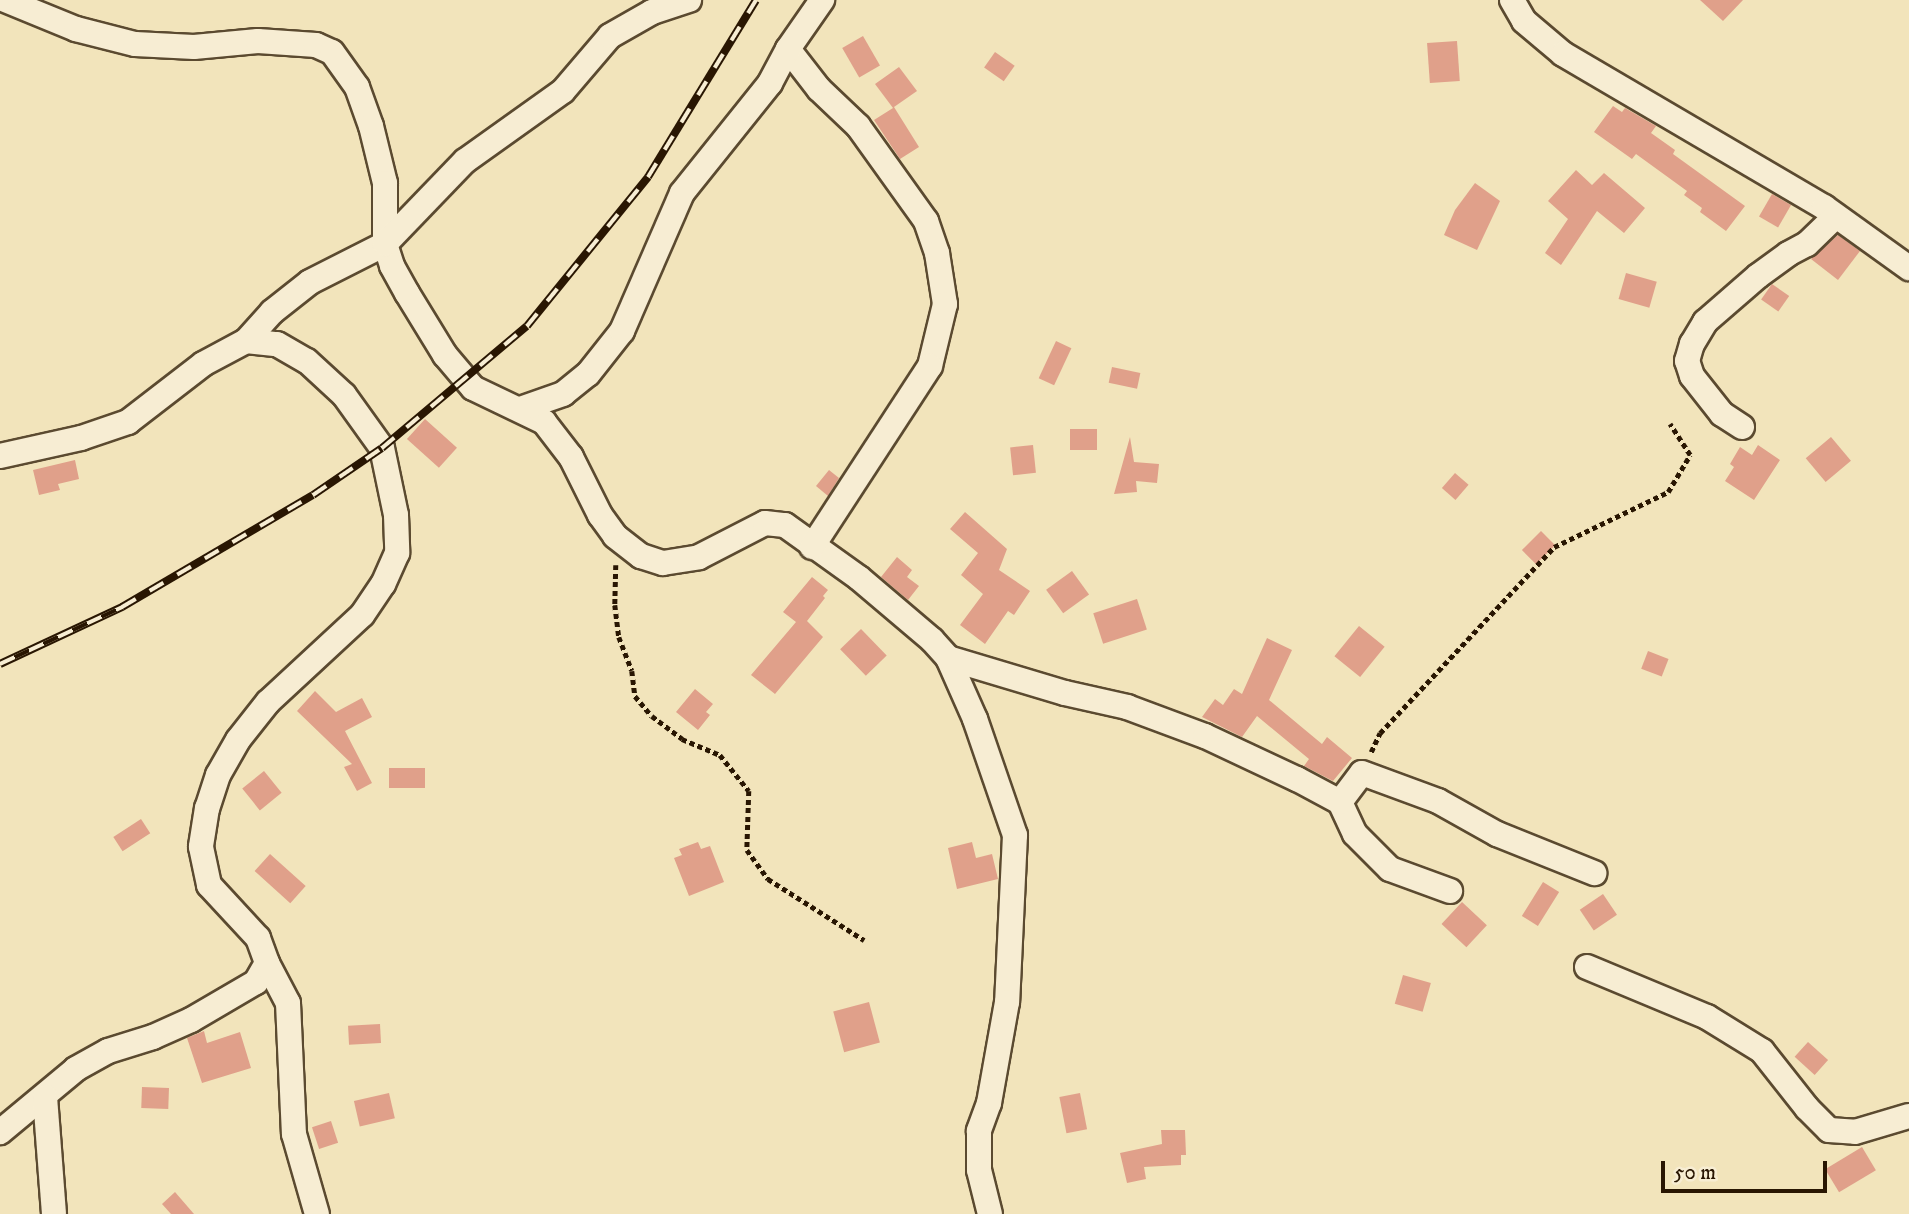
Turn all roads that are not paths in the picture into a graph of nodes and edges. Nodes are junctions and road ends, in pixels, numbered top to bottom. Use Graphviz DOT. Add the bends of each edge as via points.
graph roads {
  1 [pos="5,0"];
  2 [pos="689,0"];
  3 [pos="822,0"];
  4 [pos="1512,0"];
  5 [pos="788,49"];
  6 [pos="1836,216"];
  7 [pos="385,244"];
  8 [pos="1909,268"];
  9 [pos="246,341"];
  10 [pos="520,409"];
  11 [pos="1742,428"];
  12 [pos="0,456"];
  13 [pos="812,547"];
  14 [pos="948,658"];
  15 [pos="1340,802"];
  16 [pos="1594,873"];
  17 [pos="1450,891"];
  18 [pos="267,963"];
  19 [pos="1587,967"];
  20 [pos="45,1097"];
  21 [pos="1909,1116"];
  22 [pos="0,1132"];
  23 [pos="54,1214"];
  24 [pos="317,1214"];
  25 [pos="990,1214"];
  1 -- 7 [label="street" via="76,29 135,44 194,47 258,41 316,45 332,52 357,87 371,126 385,183"];
  2 -- 7 [label="street" via="652,12 610,36 563,91 465,161"];
  3 -- 5 [label="street"];
  4 -- 6 [label="street" via="1524,21 1563,54"];
  5 -- 10 [label="street" via="770,83 682,193 622,331 588,374 563,394"];
  5 -- 13 [label="street" via="819,89 858,125 926,221 937,253 945,304 930,366"];
  6 -- 8 [label="street"];
  6 -- 11 [label="street" via="1807,244 1758,276 1705,322 1692,344 1688,361 1692,376 1722,414"];
  7 -- 9 [label="street" via="310,282 272,312"];
  7 -- 10 [label="street" via="392,266 445,355 473,388"];
  9 -- 12 [label="street" via="203,364 128,422"];
  9 -- 18 [label="street" via="277,344 307,361 344,395 383,447 396,514 397,553 383,583 362,615 268,702 238,740 218,775 207,808 201,847 209,885 258,938"];
  10 -- 13 [label="street" via="544,422 571,457 615,536 641,556 663,563 699,557 765,523 785,525"];
  13 -- 14 [label="street" via="859,578"];
  14 -- 15 [label="street" via="1127,707 1205,736"];
  14 -- 25 [label="street" via="975,719 1015,835 1007,1002 989,1103 979,1131 979,1170"];
  15 -- 16 [label="street" via="1363,773 1438,801 1497,834"];
  15 -- 17 [label="street" via="1355,834 1390,869"];
  18 -- 20 [label="street" via="256,982 240,994 153,1037 108,1051 76,1069"];
  18 -- 24 [label="street" via="288,1003 295,1134"];
  19 -- 21 [label="street" via="1707,1017 1762,1051 1829,1130 1855,1132"];
  20 -- 22 [label="street"];
  20 -- 23 [label="street"];
}
